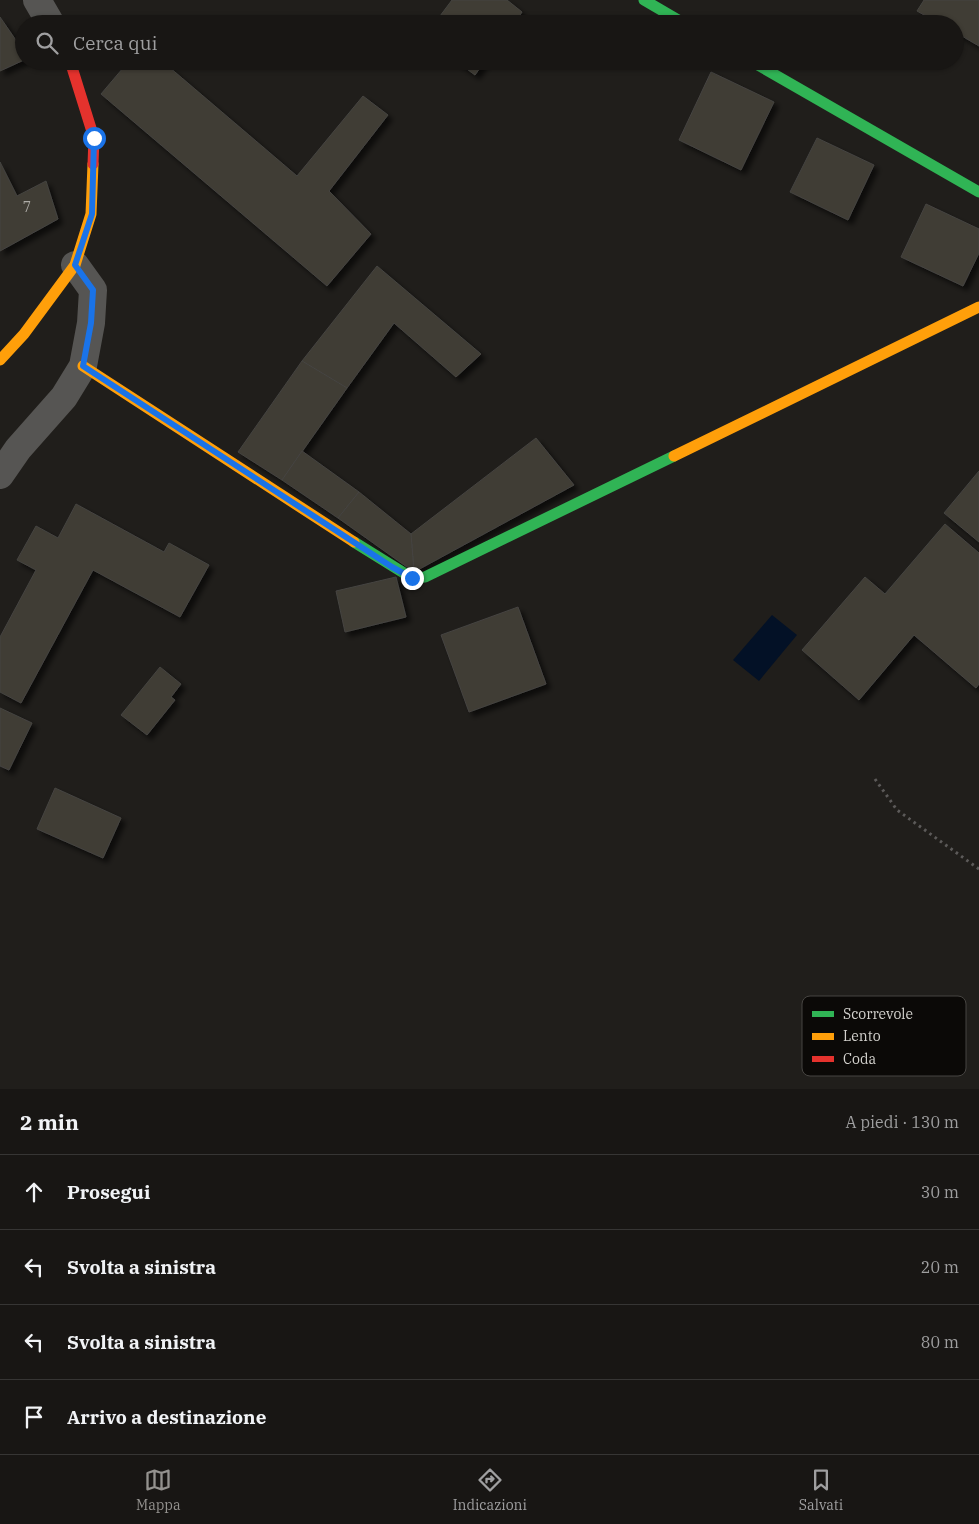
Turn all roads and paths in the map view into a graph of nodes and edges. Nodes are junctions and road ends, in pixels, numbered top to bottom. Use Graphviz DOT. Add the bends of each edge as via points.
graph roads {
  1 [pos="37,0"];
  2 [pos="644,0"];
  3 [pos="46,15"];
  4 [pos="670,15"];
  5 [pos="73,70"];
  6 [pos="767,70"];
  7 [pos="979,192"];
  8 [pos="75,265"];
  9 [pos="979,307"];
  10 [pos="0,360"];
  11 [pos="83,366"];
  12 [pos="0,476"];
  13 [pos="875,779"];
  14 [pos="979,869"];
  1 -- 3 [label="street"];
  2 -- 4 [label="street"];
  5 -- 8 [label="street" via="94,138 92,214"];
  6 -- 7 [label="street"];
  8 -- 10 [label="street" via="24,334"];
  8 -- 11 [label="street" via="93,290"];
  9 -- 11 [label="street" via="425,577 412,578"];
  11 -- 12 [label="street" via="64,397 18,449"];
  13 -- 14 [label="path" via="897,810"];
}
